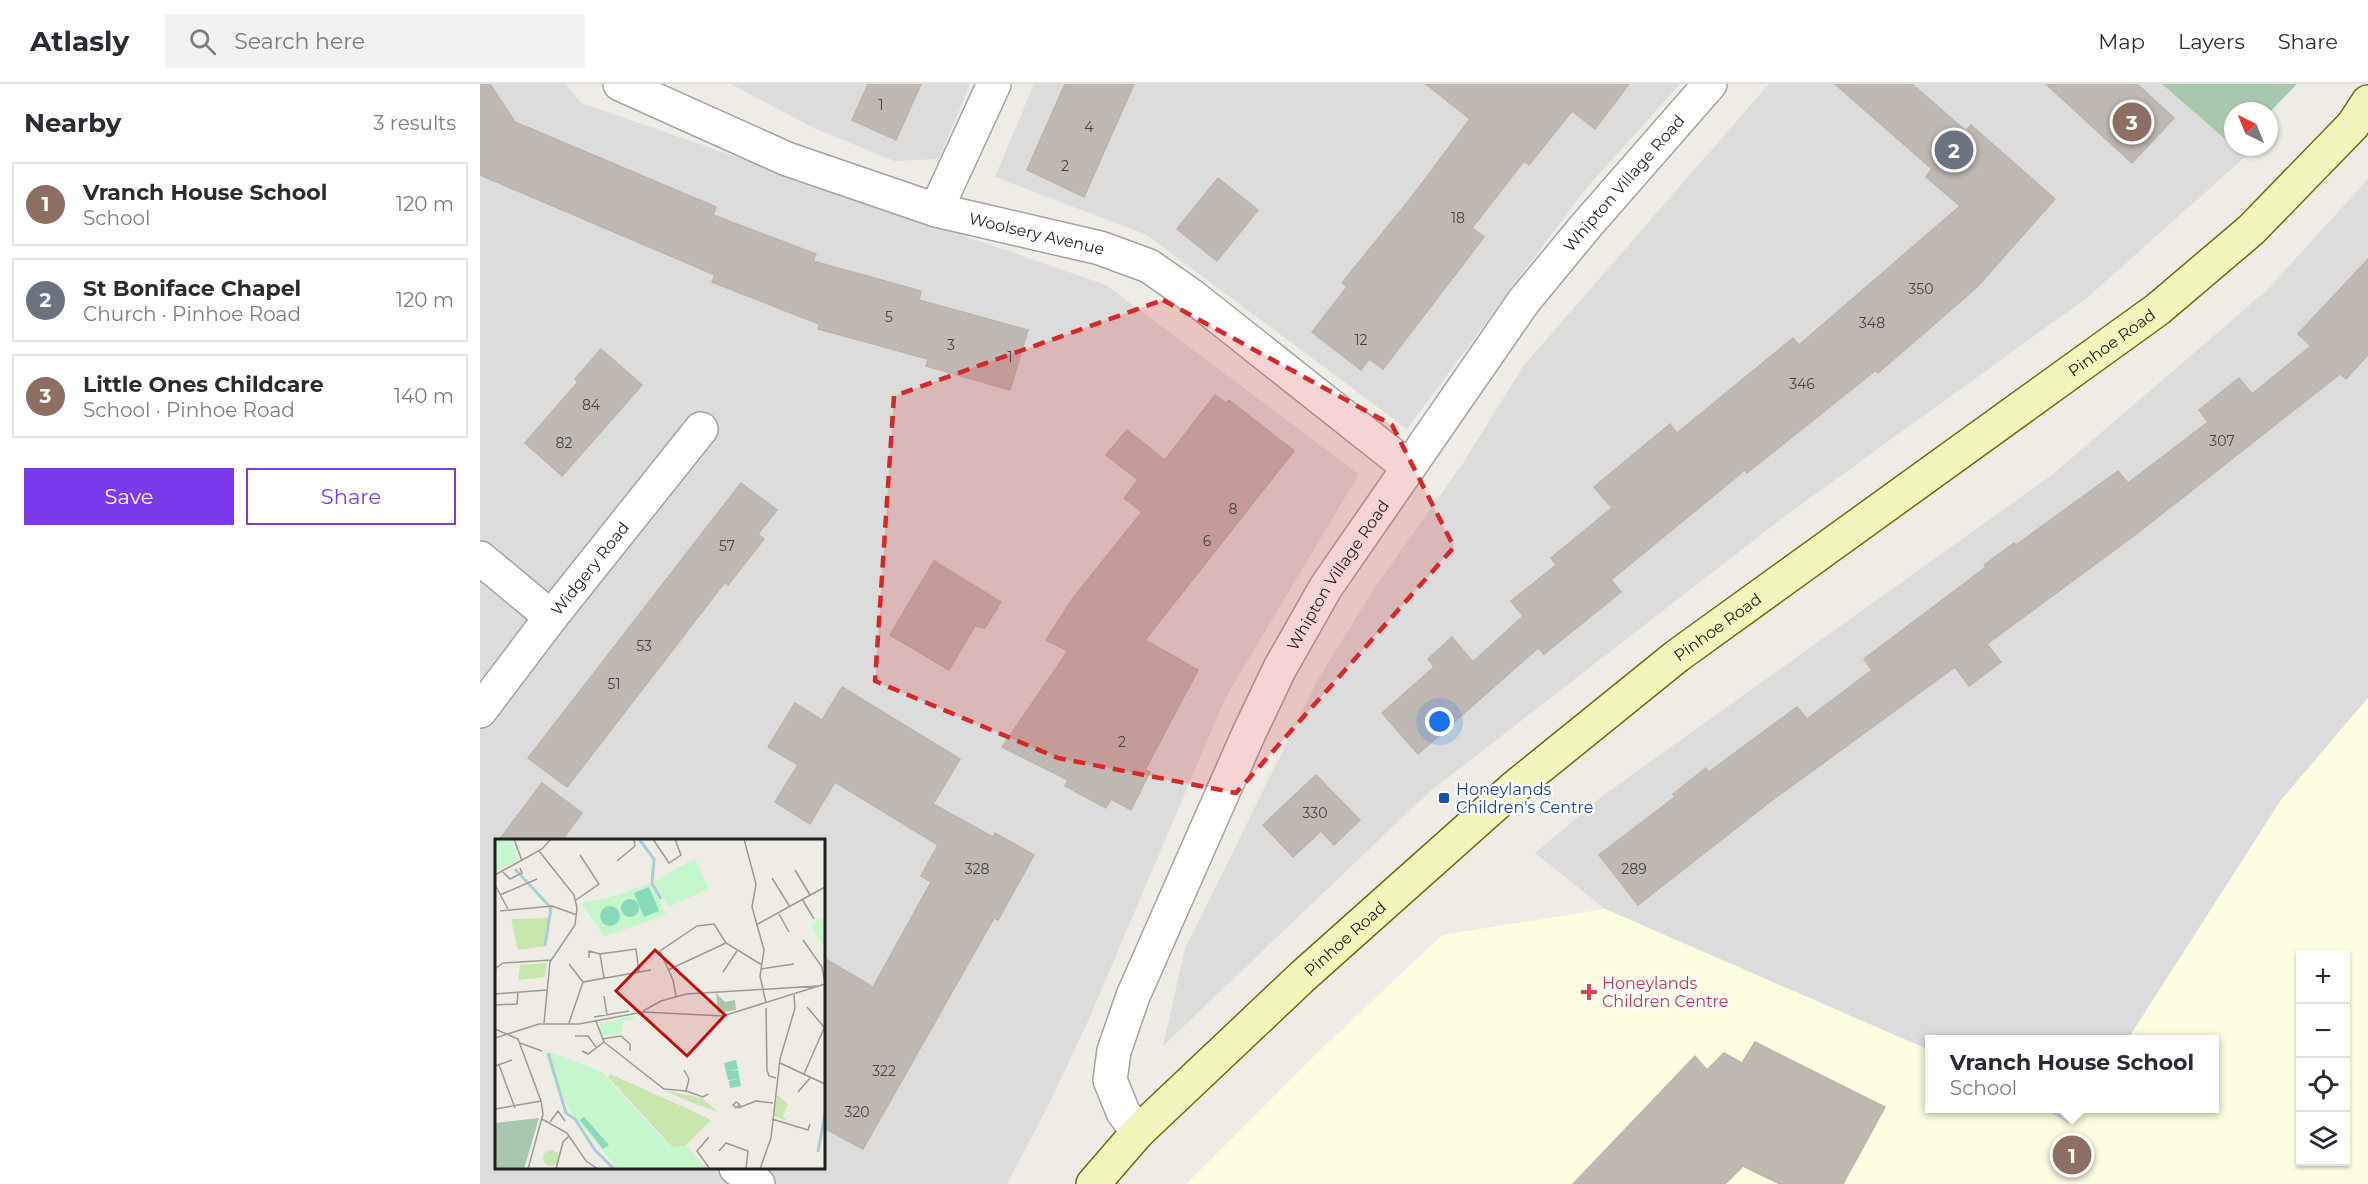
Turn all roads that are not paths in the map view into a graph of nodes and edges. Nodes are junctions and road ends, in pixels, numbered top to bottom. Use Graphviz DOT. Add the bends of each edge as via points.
graph roads {
  1 [pos="620,84"];
  2 [pos="994,84"];
  3 [pos="1710,84"];
  4 [pos="2368,102"];
  5 [pos="936,210"];
  6 [pos="701,429"];
  7 [pos="1407,467"];
  8 [pos="480,558"];
  9 [pos="551,616"];
  10 [pos="480,711"];
  11 [pos="1138,1132"];
  12 [pos="739,1169"];
  13 [pos="759,1184"];
  14 [pos="1093,1184"];
  1 -- 5 [label="street, Woolsery Avenue" via="787,159"];
  2 -- 5 [label="street"];
  3 -- 7 [label="street, Whipton Village Road" via="1524,301"];
  4 -- 11 [label="main road, Pinhoe Road" via="2353,125 2251,230 2158,309 1668,663 1450,844"];
  5 -- 7 [label="street, Woolsery Avenue" via="1100,248 1149,266"];
  6 -- 9 [label="street, Widgery Road"];
  7 -- 11 [label="street, Whipton Village Road" via="1326,587 1280,668 1133,996 1114,1051 1110,1080 1123,1112"];
  8 -- 9 [label="street"];
  9 -- 10 [label="street, Widgery Road"];
  11 -- 14 [label="main road, Pinhoe Road"];
  12 -- 13 [label="street"];
}
